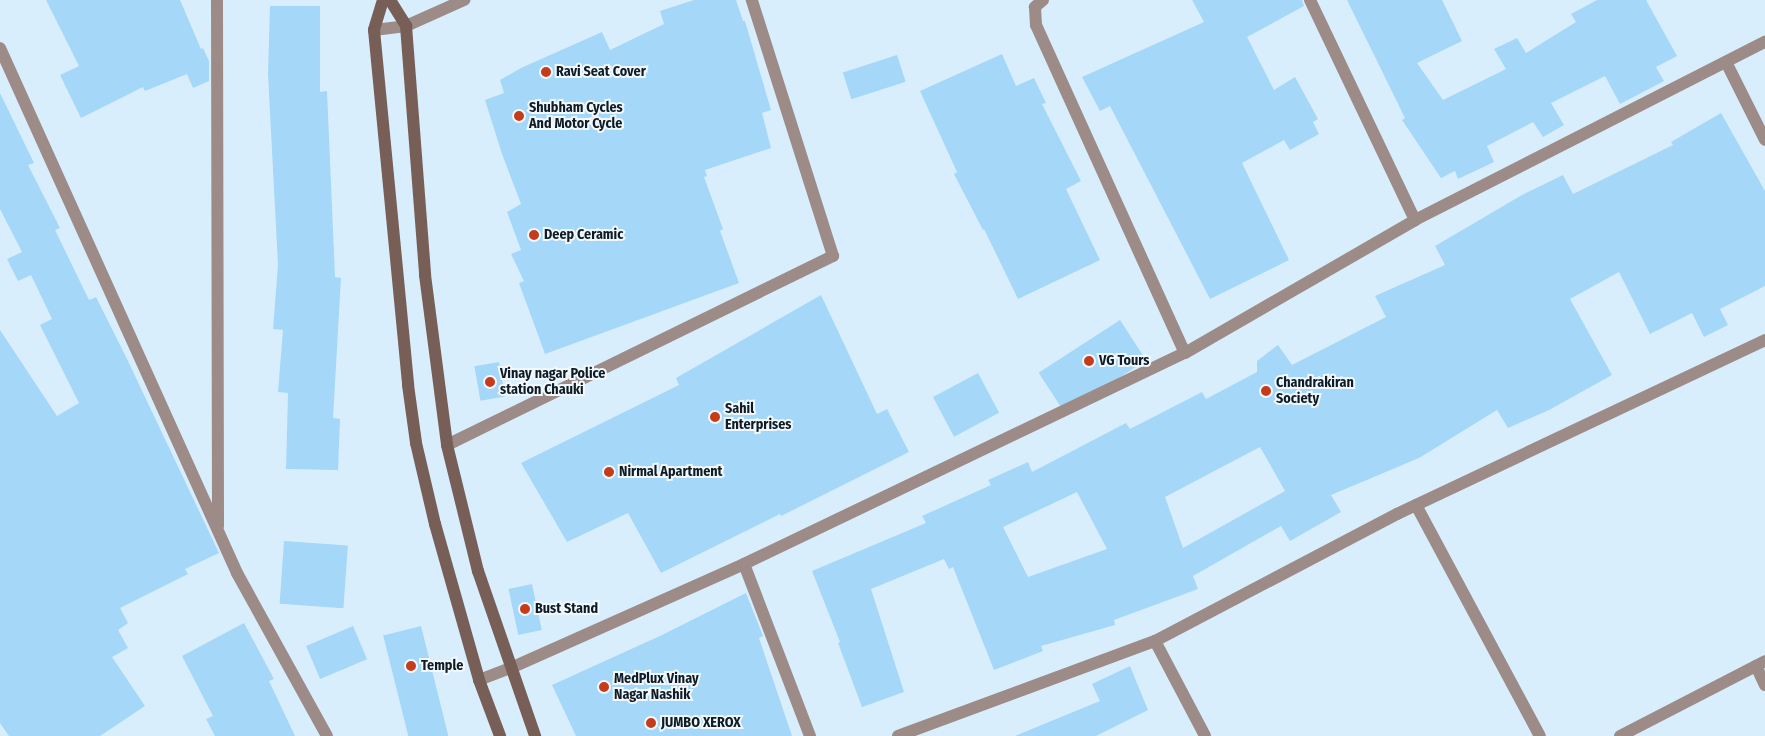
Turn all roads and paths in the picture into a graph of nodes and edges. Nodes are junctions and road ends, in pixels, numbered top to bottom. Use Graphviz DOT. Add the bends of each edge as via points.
graph roads {
  1 [pos="218,0"];
  2 [pos="382,0"];
  3 [pos="390,0"];
  4 [pos="464,0"];
  5 [pos="752,0"];
  6 [pos="1043,0"];
  7 [pos="1310,0"];
  8 [pos="406,26"];
  9 [pos="374,30"];
  10 [pos="1765,42"];
  11 [pos="0,48"];
  12 [pos="1726,62"];
  13 [pos="1765,140"];
  14 [pos="1415,220"];
  15 [pos="1765,340"];
  16 [pos="1185,353"];
  17 [pos="447,445"];
  18 [pos="1416,505"];
  19 [pos="218,532"];
  20 [pos="744,564"];
  21 [pos="1155,641"];
  22 [pos="1761,664"];
  23 [pos="513,667"];
  24 [pos="480,680"];
  25 [pos="1765,684"];
  26 [pos="327,736"];
  27 [pos="500,736"];
  28 [pos="535,736"];
  29 [pos="810,736"];
  30 [pos="898,736"];
  31 [pos="1205,736"];
  32 [pos="1540,736"];
  33 [pos="1620,736"];
  1 -- 19 [label="street"];
  2 -- 9 [label="main road"];
  3 -- 8 [label="main road"];
  4 -- 8 [label="street"];
  5 -- 17 [label="street" via="833,256"];
  6 -- 16 [label="street" via="1035,7 1036,25"];
  7 -- 14 [label="street"];
  8 -- 9 [label="street"];
  8 -- 17 [label="main road" via="425,275"];
  9 -- 24 [label="main road" via="416,443 435,524"];
  10 -- 12 [label="street"];
  11 -- 19 [label="street"];
  12 -- 13 [label="street"];
  12 -- 14 [label="street"];
  14 -- 16 [label="street"];
  15 -- 18 [label="street"];
  16 -- 20 [label="street"];
  17 -- 23 [label="main road" via="478,571"];
  18 -- 21 [label="street"];
  18 -- 32 [label="street"];
  19 -- 26 [label="street" via="237,574"];
  20 -- 23 [label="street"];
  20 -- 29 [label="street"];
  21 -- 30 [label="street"];
  21 -- 31 [label="street"];
  22 -- 25 [label="street"];
  22 -- 33 [label="street"];
  23 -- 24 [label="street"];
  23 -- 28 [label="main road"];
  24 -- 27 [label="main road"];
}
